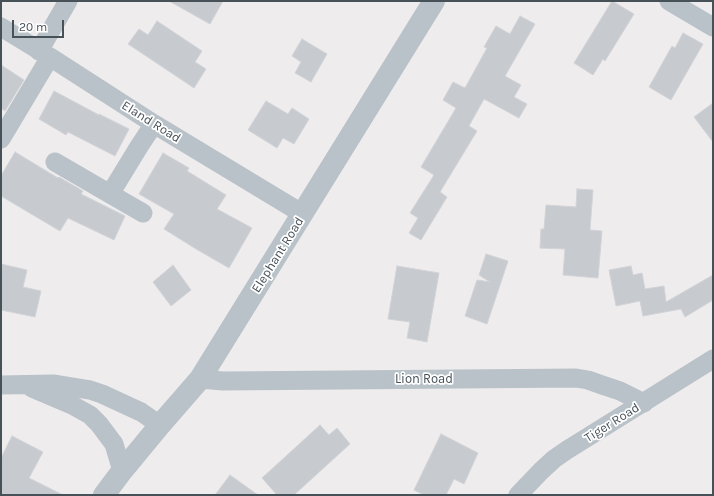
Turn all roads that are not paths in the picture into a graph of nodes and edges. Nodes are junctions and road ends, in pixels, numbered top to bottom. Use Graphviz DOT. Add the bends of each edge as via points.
graph roads {
  1 [pos="68,1"];
  2 [pos="434,1"];
  3 [pos="669,1"];
  4 [pos="1,27"];
  5 [pos="713,27"];
  6 [pos="45,54"];
  7 [pos="154,124"];
  8 [pos="1,139"];
  9 [pos="55,162"];
  10 [pos="110,194"];
  11 [pos="143,213"];
  12 [pos="303,214"];
  13 [pos="713,359"];
  14 [pos="200,379"];
  15 [pos="1,385"];
  16 [pos="23,385"];
  17 [pos="644,403"];
  18 [pos="160,425"];
  19 [pos="122,471"];
  20 [pos="104,495"];
  21 [pos="518,495"];
  1 -- 6 [label="street"];
  2 -- 12 [label="street, Elephant Road"];
  3 -- 5 [label="street"];
  4 -- 6 [label="street, Eland Road"];
  6 -- 7 [label="street, Eland Road"];
  6 -- 8 [label="street"];
  7 -- 10 [label="street"];
  7 -- 12 [label="street, Eland Road"];
  9 -- 10 [label="street"];
  10 -- 11 [label="street"];
  12 -- 14 [label="street, Elephant Road"];
  13 -- 17 [label="street, Tiger Road"];
  14 -- 17 [label="street, Lion Road" via="223,381 576,378 602,384"];
  14 -- 18 [label="street, Elephant Road"];
  15 -- 16 [label="street"];
  16 -- 18 [label="street" via="53,384 90,390 141,412"];
  16 -- 19 [label="street" via="90,415 114,444"];
  17 -- 21 [label="street, Tiger Road" via="554,459"];
  18 -- 19 [label="street, Elephant Road"];
  19 -- 20 [label="street, Elephant Road"];
}
